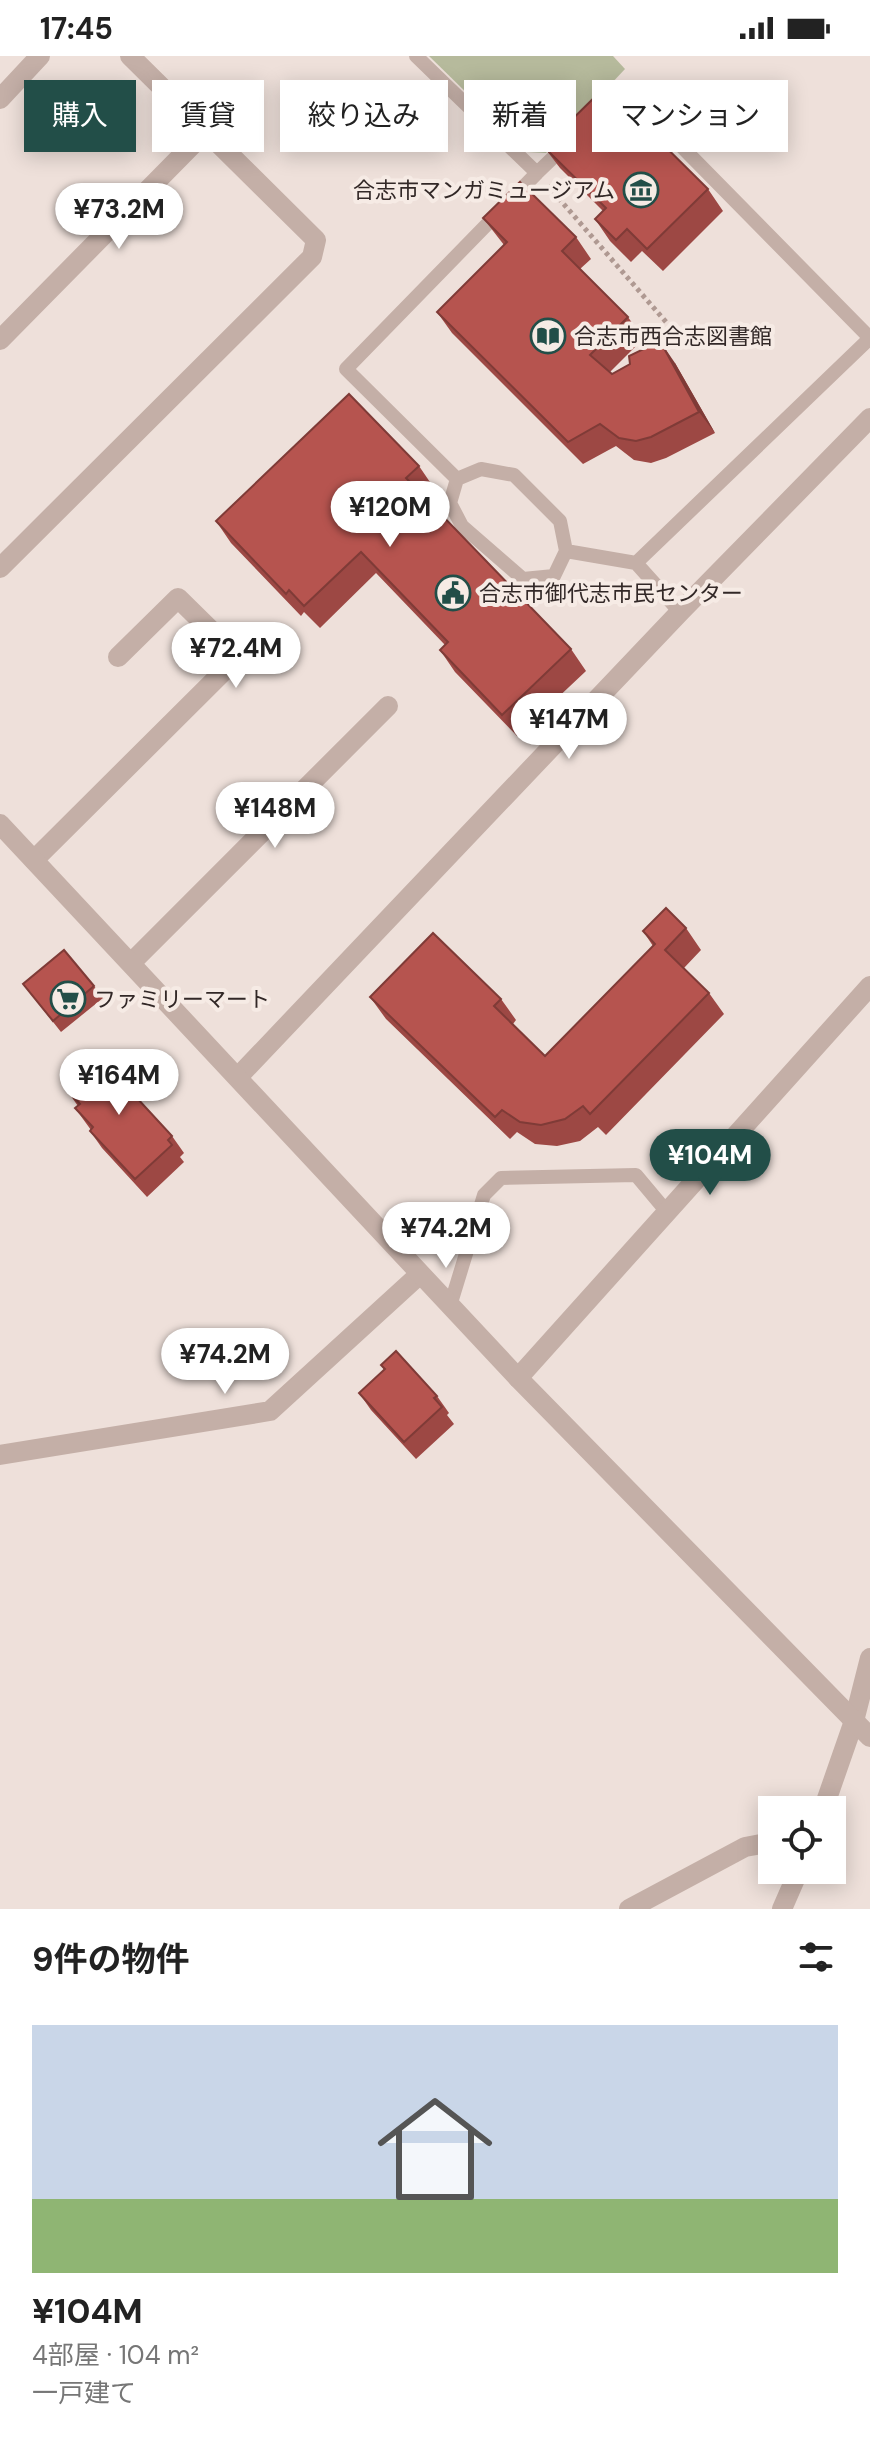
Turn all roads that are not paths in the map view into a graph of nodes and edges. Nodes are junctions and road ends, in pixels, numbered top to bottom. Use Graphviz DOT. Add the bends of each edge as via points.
graph roads {
  1 [pos="40,56"];
  2 [pos="130,56"];
  3 [pos="416,56"];
  4 [pos="154,80"];
  5 [pos="0,99"];
  6 [pos="185,152"];
  7 [pos="227,152"];
  8 [pos="537,173"];
  9 [pos="870,338"];
  10 [pos="0,340"];
  11 [pos="870,418"];
  12 [pos="457,479"];
  13 [pos="566,551"];
  14 [pos="636,563"];
  15 [pos="0,568"];
  16 [pos="680,612"];
  17 [pos="118,657"];
  18 [pos="388,706"];
  19 [pos="0,824"];
  20 [pos="34,860"];
  21 [pos="131,963"];
  22 [pos="870,986"];
  23 [pos="238,1077"];
  24 [pos="667,1212"];
  25 [pos="420,1274"];
  26 [pos="450,1306"];
  27 [pos="518,1378"];
  28 [pos="0,1455"];
  29 [pos="870,1658"];
  30 [pos="854,1721"];
  31 [pos="870,1737"];
  32 [pos="828,1796"];
  33 [pos="758,1845"];
  34 [pos="793,1884"];
  35 [pos="629,1909"];
  36 [pos="782,1909"];
  1 -- 5 [label="street"];
  2 -- 4 [label="street"];
  3 -- 8 [label="lane"];
  6 -- 10 [label="street"];
  7 -- 15 [label="street" via="316,240 312,257"];
  8 -- 9 [label="lane" via="623,87"];
  8 -- 12 [label="lane" via="346,369"];
  9 -- 14 [label="lane"];
  11 -- 16 [label="street"];
  12 -- 13 [label="lane" via="481,469 514,475 560,521"];
  12 -- 13 [label="lane" via="450,503 462,526 523,579 554,576"];
  13 -- 14 [label="lane"];
  14 -- 16 [label="lane"];
  16 -- 23 [label="street"];
  17 -- 20 [label="street" via="178,598 238,657"];
  18 -- 21 [label="street"];
  19 -- 20 [label="street"];
  20 -- 21 [label="street"];
  21 -- 23 [label="street"];
  22 -- 24 [label="street"];
  23 -- 25 [label="street"];
  24 -- 26 [label="lane" via="636,1175 501,1178 484,1195"];
  24 -- 27 [label="street"];
  25 -- 26 [label="street"];
  25 -- 28 [label="street" via="270,1411"];
  26 -- 27 [label="street"];
  27 -- 30 [label="street"];
  29 -- 30 [label="street"];
  30 -- 31 [label="street"];
  30 -- 32 [label="street"];
  33 -- 35 [label="street"];
  34 -- 36 [label="street"];
}
